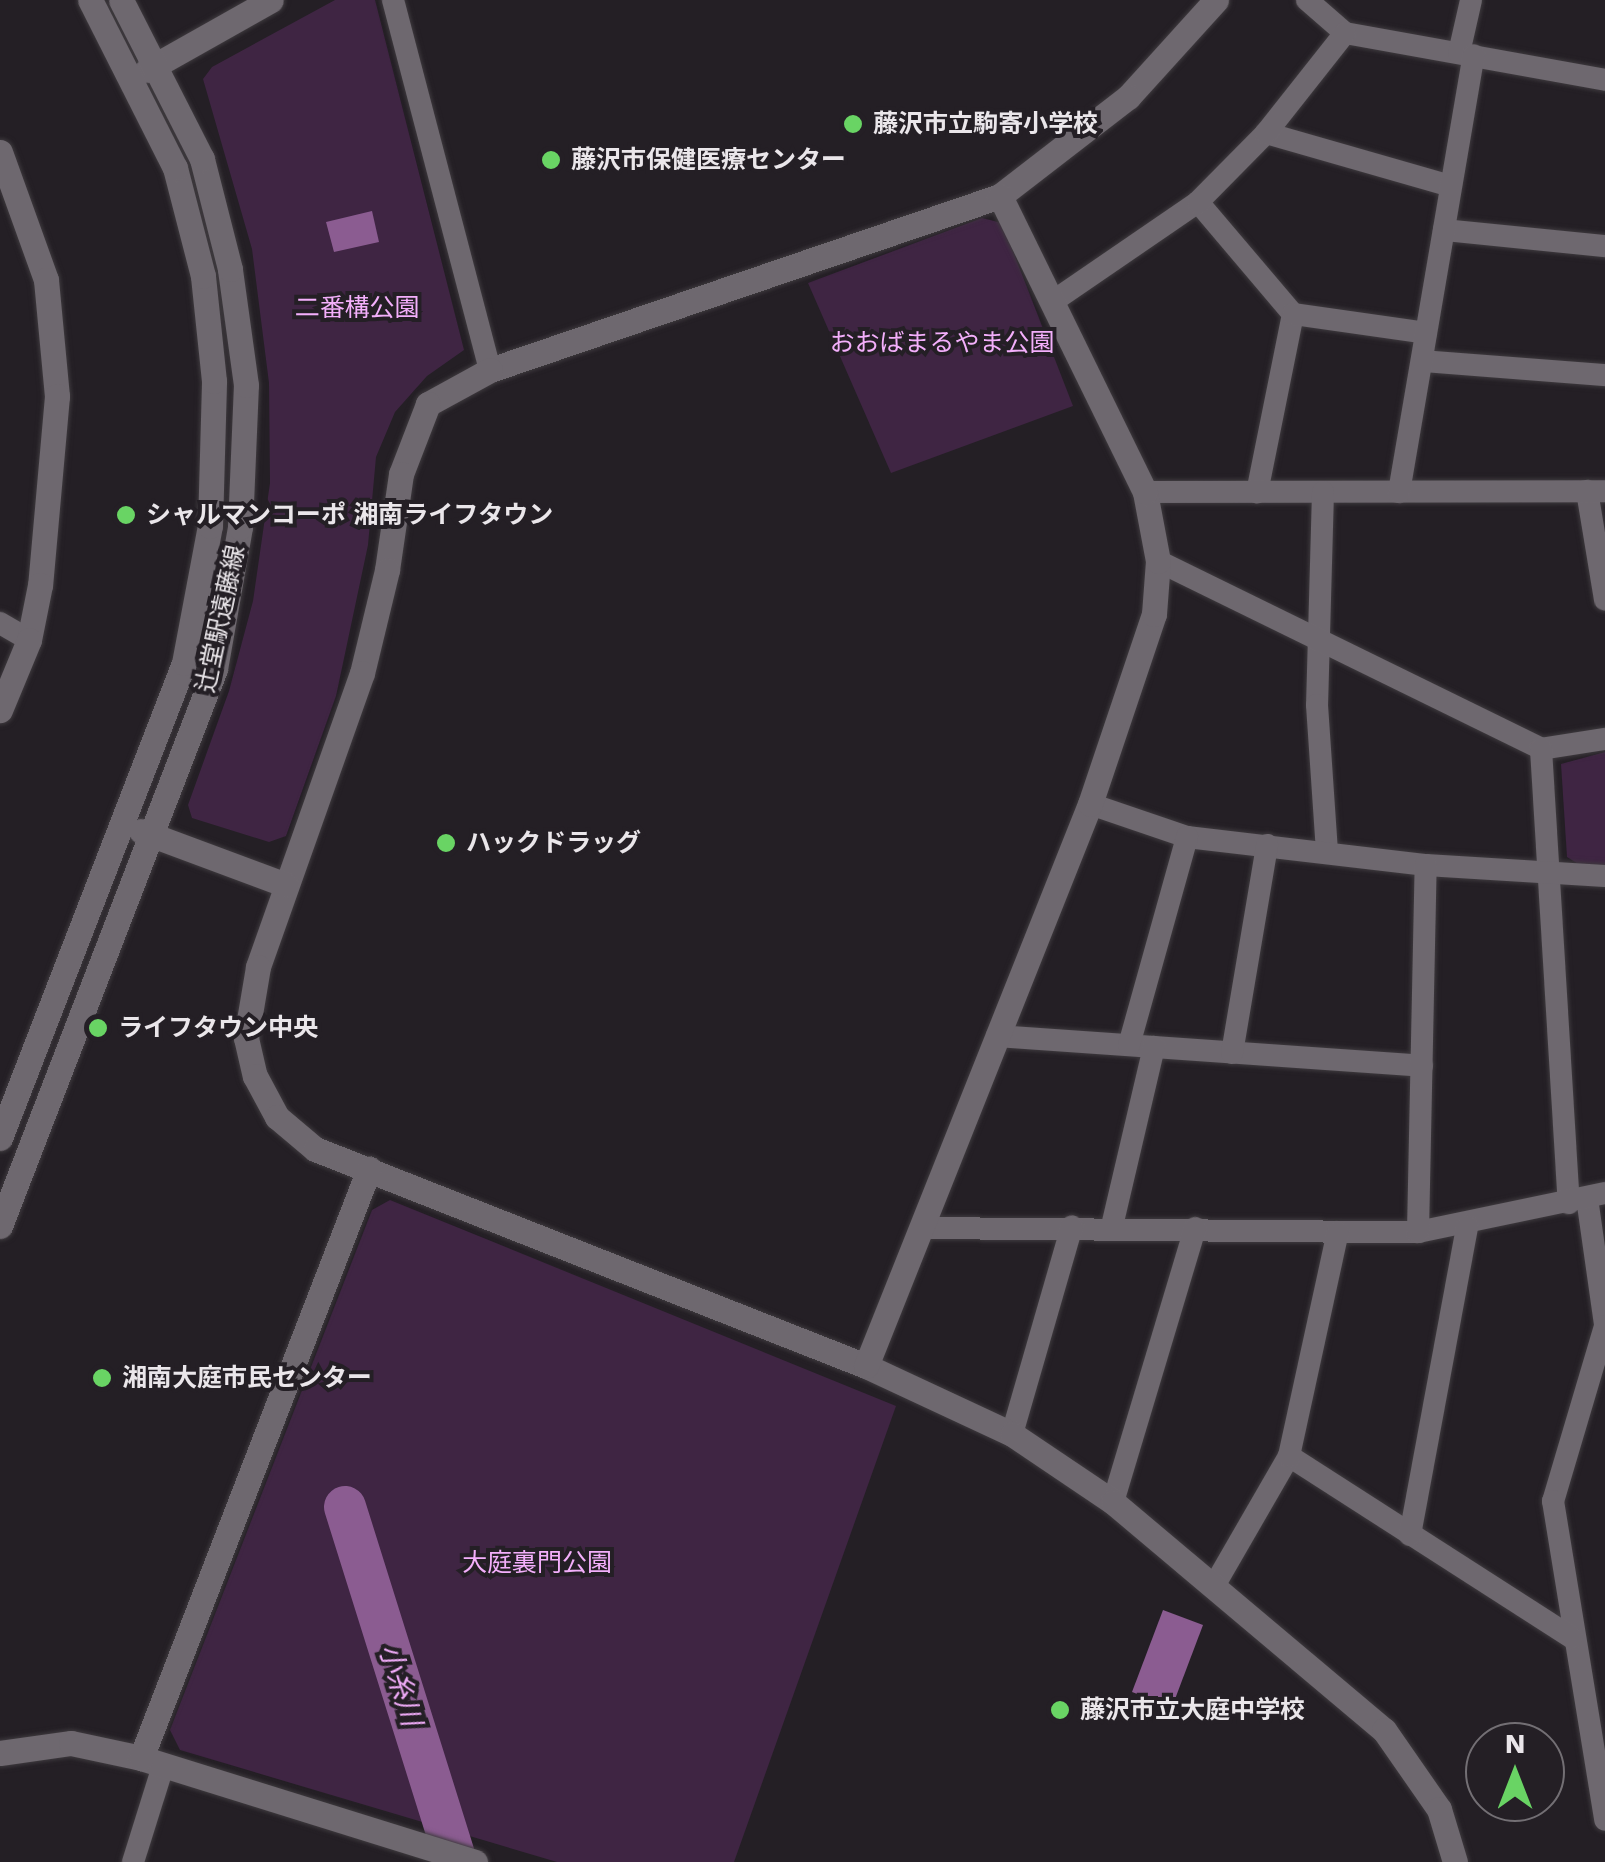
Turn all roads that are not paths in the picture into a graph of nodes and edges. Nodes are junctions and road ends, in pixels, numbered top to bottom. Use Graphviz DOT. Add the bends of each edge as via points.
graph roads {
  1 [pos="90,0"];
  2 [pos="122,0"];
  3 [pos="272,0"];
  4 [pos="393,0"];
  5 [pos="1216,0"];
  6 [pos="1307,0"];
  7 [pos="1471,0"];
  8 [pos="1346,32"];
  9 [pos="1466,54"];
  10 [pos="159,64"];
  11 [pos="134,78"];
  12 [pos="1605,80"];
  13 [pos="1266,133"];
  14 [pos="0,152"];
  15 [pos="1452,186"];
  16 [pos="1000,196"];
  17 [pos="1198,202"];
  18 [pos="1444,230"];
  19 [pos="1605,246"];
  20 [pos="1052,302"];
  21 [pos="1293,314"];
  22 [pos="1426,333"];
  23 [pos="1422,361"];
  24 [pos="490,370"];
  25 [pos="1605,375"];
  26 [pos="1596,491"];
  27 [pos="1145,492"];
  28 [pos="1257,492"];
  29 [pos="1324,492"];
  30 [pos="1399,492"];
  31 [pos="1158,562"];
  32 [pos="1605,600"];
  33 [pos="0,623"];
  34 [pos="1318,636"];
  35 [pos="29,640"];
  36 [pos="0,710"];
  37 [pos="1605,739"];
  38 [pos="1541,750"];
  39 [pos="1090,804"];
  40 [pos="122,824"];
  41 [pos="153,836"];
  42 [pos="1187,837"];
  43 [pos="1267,845"];
  44 [pos="1327,851"];
  45 [pos="1426,865"];
  46 [pos="1552,876"];
  47 [pos="1605,876"];
  48 [pos="286,885"];
  49 [pos="998,1036"];
  50 [pos="1128,1045"];
  51 [pos="1154,1047"];
  52 [pos="1232,1053"];
  53 [pos="1422,1066"];
  54 [pos="0,1138"];
  55 [pos="369,1168"];
  56 [pos="1587,1198"];
  57 [pos="0,1226"];
  58 [pos="1072,1226"];
  59 [pos="1112,1226"];
  60 [pos="1468,1226"];
  61 [pos="921,1228"];
  62 [pos="1194,1228"];
  63 [pos="1338,1232"];
  64 [pos="1418,1232"];
  65 [pos="1605,1325"];
  66 [pos="866,1366"];
  67 [pos="1012,1434"];
  68 [pos="1290,1456"];
  69 [pos="1114,1502"];
  70 [pos="1410,1535"];
  71 [pos="1214,1586"];
  72 [pos="1572,1638"];
  73 [pos="0,1753"];
  74 [pos="152,1762"];
  75 [pos="1605,1820"];
  76 [pos="437,1856"];
  77 [pos="133,1862"];
  78 [pos="475,1862"];
  79 [pos="1455,1862"];
  1 -- 11 [label="street, 辻堂駅遠藤線"];
  2 -- 10 [label="street, 辻堂駅遠藤線"];
  3 -- 10 [label="street"];
  4 -- 24 [label="street"];
  5 -- 16 [label="street" via="1128,98"];
  6 -- 8 [label="street"];
  7 -- 9 [label="street"];
  8 -- 9 [label="street"];
  8 -- 13 [label="street"];
  9 -- 12 [label="street"];
  9 -- 15 [label="street"];
  10 -- 11 [label="street"];
  10 -- 41 [label="street, 辻堂駅遠藤線" via="202,159 230,268 246,385 240,527 215,669"];
  11 -- 40 [label="street, 辻堂駅遠藤線" via="175,168 194,240 214,381 210,526 184,663"];
  13 -- 15 [label="street"];
  13 -- 17 [label="street"];
  14 -- 35 [label="street" via="46,280 57,396 52,508"];
  15 -- 18 [label="street"];
  16 -- 20 [label="street"];
  16 -- 24 [label="street"];
  17 -- 20 [label="street"];
  17 -- 21 [label="street"];
  18 -- 19 [label="street"];
  18 -- 22 [label="street"];
  20 -- 27 [label="street"];
  21 -- 22 [label="street"];
  21 -- 28 [label="street"];
  22 -- 23 [label="street"];
  23 -- 25 [label="street"];
  23 -- 30 [label="street"];
  24 -- 48 [label="street" via="428,404 401,474 362,674"];
  26 -- 30 [label="street"];
  26 -- 32 [label="street"];
  27 -- 28 [label="street"];
  27 -- 31 [label="street"];
  28 -- 29 [label="street"];
  29 -- 30 [label="street"];
  29 -- 34 [label="street"];
  31 -- 34 [label="street"];
  31 -- 39 [label="street" via="1154,614"];
  33 -- 35 [label="street"];
  34 -- 38 [label="street"];
  34 -- 44 [label="street"];
  35 -- 36 [label="street"];
  37 -- 38 [label="street"];
  38 -- 46 [label="street"];
  39 -- 42 [label="street"];
  39 -- 49 [label="street"];
  40 -- 41 [label="street"];
  40 -- 54 [label="street, 辻堂駅遠藤線"];
  41 -- 48 [label="street"];
  41 -- 57 [label="street, 辻堂駅遠藤線"];
  42 -- 43 [label="street"];
  42 -- 50 [label="street"];
  43 -- 44 [label="street"];
  43 -- 52 [label="street"];
  44 -- 45 [label="street"];
  45 -- 46 [label="street"];
  45 -- 53 [label="street"];
  46 -- 47 [label="street"];
  46 -- 56 [label="street"];
  48 -- 55 [label="street" via="246,1038 255,1076 277,1117 315,1149"];
  49 -- 50 [label="street"];
  49 -- 61 [label="street"];
  50 -- 51 [label="street"];
  51 -- 52 [label="street"];
  51 -- 59 [label="street"];
  52 -- 53 [label="street"];
  53 -- 64 [label="street"];
  55 -- 66 [label="street"];
  55 -- 74 [label="street"];
  56 -- 60 [label="street"];
  56 -- 65 [label="street"];
  58 -- 59 [label="street"];
  58 -- 61 [label="street"];
  58 -- 67 [label="street"];
  59 -- 62 [label="street"];
  60 -- 64 [label="street"];
  60 -- 70 [label="street"];
  61 -- 66 [label="street"];
  62 -- 63 [label="street"];
  62 -- 69 [label="street"];
  63 -- 64 [label="street"];
  63 -- 68 [label="street"];
  65 -- 72 [label="street" via="1553,1501"];
  66 -- 67 [label="street"];
  67 -- 69 [label="street"];
  68 -- 70 [label="street"];
  68 -- 71 [label="street"];
  69 -- 71 [label="street"];
  70 -- 72 [label="street"];
  71 -- 79 [label="street" via="1384,1730 1438,1809"];
  72 -- 75 [label="street"];
  73 -- 74 [label="street" via="71,1743"];
  74 -- 76 [label="street"];
  74 -- 77 [label="street"];
  76 -- 78 [label="street"];
}
